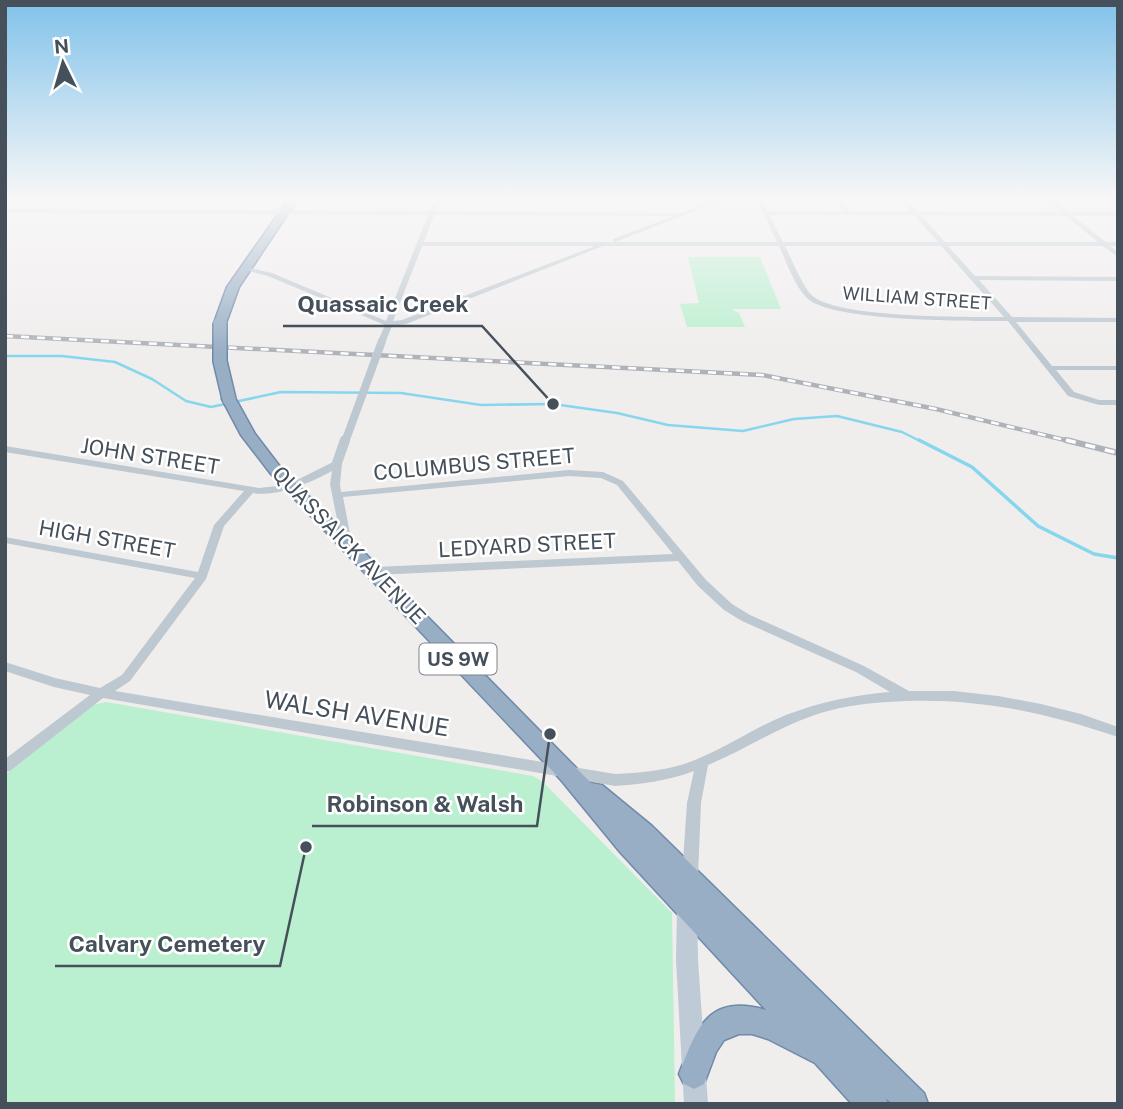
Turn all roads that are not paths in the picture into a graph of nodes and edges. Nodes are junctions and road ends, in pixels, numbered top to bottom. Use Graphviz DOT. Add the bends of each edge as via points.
graph roads {
  1 [pos="256,252"];
  2 [pos="417,252"];
  3 [pos="586,252"];
  4 [pos="785,252"];
  5 [pos="951,252"];
  6 [pos="245,268"];
  7 [pos="974,278"];
  8 [pos="1118,279"];
  9 [pos="1010,319"];
  10 [pos="1118,320"];
  11 [pos="388,324"];
  12 [pos="1049,368"];
  13 [pos="1118,368"];
  14 [pos="1118,403"];
  15 [pos="5,449"];
  16 [pos="337,463"];
  17 [pos="288,485"];
  18 [pos="250,490"];
  19 [pos="337,495"];
  20 [pos="5,540"];
  21 [pos="347,544"];
  22 [pos="682,557"];
  23 [pos="374,571"];
  24 [pos="202,576"];
  25 [pos="5,666"];
  26 [pos="102,693"];
  27 [pos="906,695"];
  28 [pos="1118,732"];
  29 [pos="702,764"];
  30 [pos="5,767"];
  31 [pos="569,773"];
  32 [pos="690,879"];
  33 [pos="688,907"];
  34 [pos="829,1057"];
  35 [pos="694,1074"];
  36 [pos="696,1104"];
  37 [pos="873,1104"];
  38 [pos="913,1104"];
  1 -- 6 [label="highway, US 9W"];
  2 -- 11 [label="street"];
  3 -- 11 [label="street"];
  4 -- 9 [label="street, WILLIAM STREET" via="810,298 829,307 859,313"];
  5 -- 7 [label="street"];
  6 -- 11 [label="street" via="270,274"];
  6 -- 17 [label="highway, QUASSAICK AVENUE / US 9W, bridge" via="228,296 220,323 220,361 229,399 241,423"];
  7 -- 8 [label="street"];
  7 -- 9 [label="street"];
  9 -- 10 [label="street, WILLIAM STREET"];
  9 -- 12 [label="street"];
  11 -- 16 [label="street, bridge"];
  12 -- 13 [label="street"];
  12 -- 14 [label="street" via="1074,396"];
  15 -- 18 [label="street, JOHN STREET"];
  16 -- 17 [label="street"];
  16 -- 19 [label="street"];
  17 -- 18 [label="street, JOHN STREET"];
  17 -- 21 [label="highway, QUASSAICK AVENUE / US 9W"];
  18 -- 24 [label="street" via="219,525"];
  19 -- 21 [label="street"];
  19 -- 22 [label="street, COLUMBUS STREET" via="589,473 613,479"];
  20 -- 24 [label="street, HIGH STREET"];
  21 -- 23 [label="highway, QUASSAICK AVENUE / US 9W"];
  22 -- 23 [label="street, LEDYARD STREET"];
  22 -- 27 [label="street" via="727,607 860,668"];
  23 -- 31 [label="highway, QUASSAICK AVENUE / US 9W"];
  24 -- 26 [label="street" via="126,678"];
  25 -- 26 [label="street, WALSH AVENUE"];
  26 -- 30 [label="street"];
  26 -- 31 [label="street, WALSH AVENUE"];
  27 -- 28 [label="street, WALSH AVENUE" via="1038,709"];
  27 -- 29 [label="street, WALSH AVENUE" via="817,708"];
  29 -- 31 [label="street, WALSH AVENUE" via="637,780"];
  29 -- 32 [label="street" via="694,803"];
  31 -- 32 [label="highway, QUASSAICK AVENUE / US 9W" via="612,806"];
  31 -- 33 [label="highway, QUASSAICK AVENUE / US 9W"];
  32 -- 33 [label="main road"];
  32 -- 38 [label="highway, US 9W"];
  33 -- 34 [label="highway, US 9W"];
  33 -- 35 [label="main road"];
  34 -- 35 [label="highway" via="763,1023 744,1019 714,1031"];
  34 -- 37 [label="highway, US 9W"];
  35 -- 36 [label="main road"];
}
